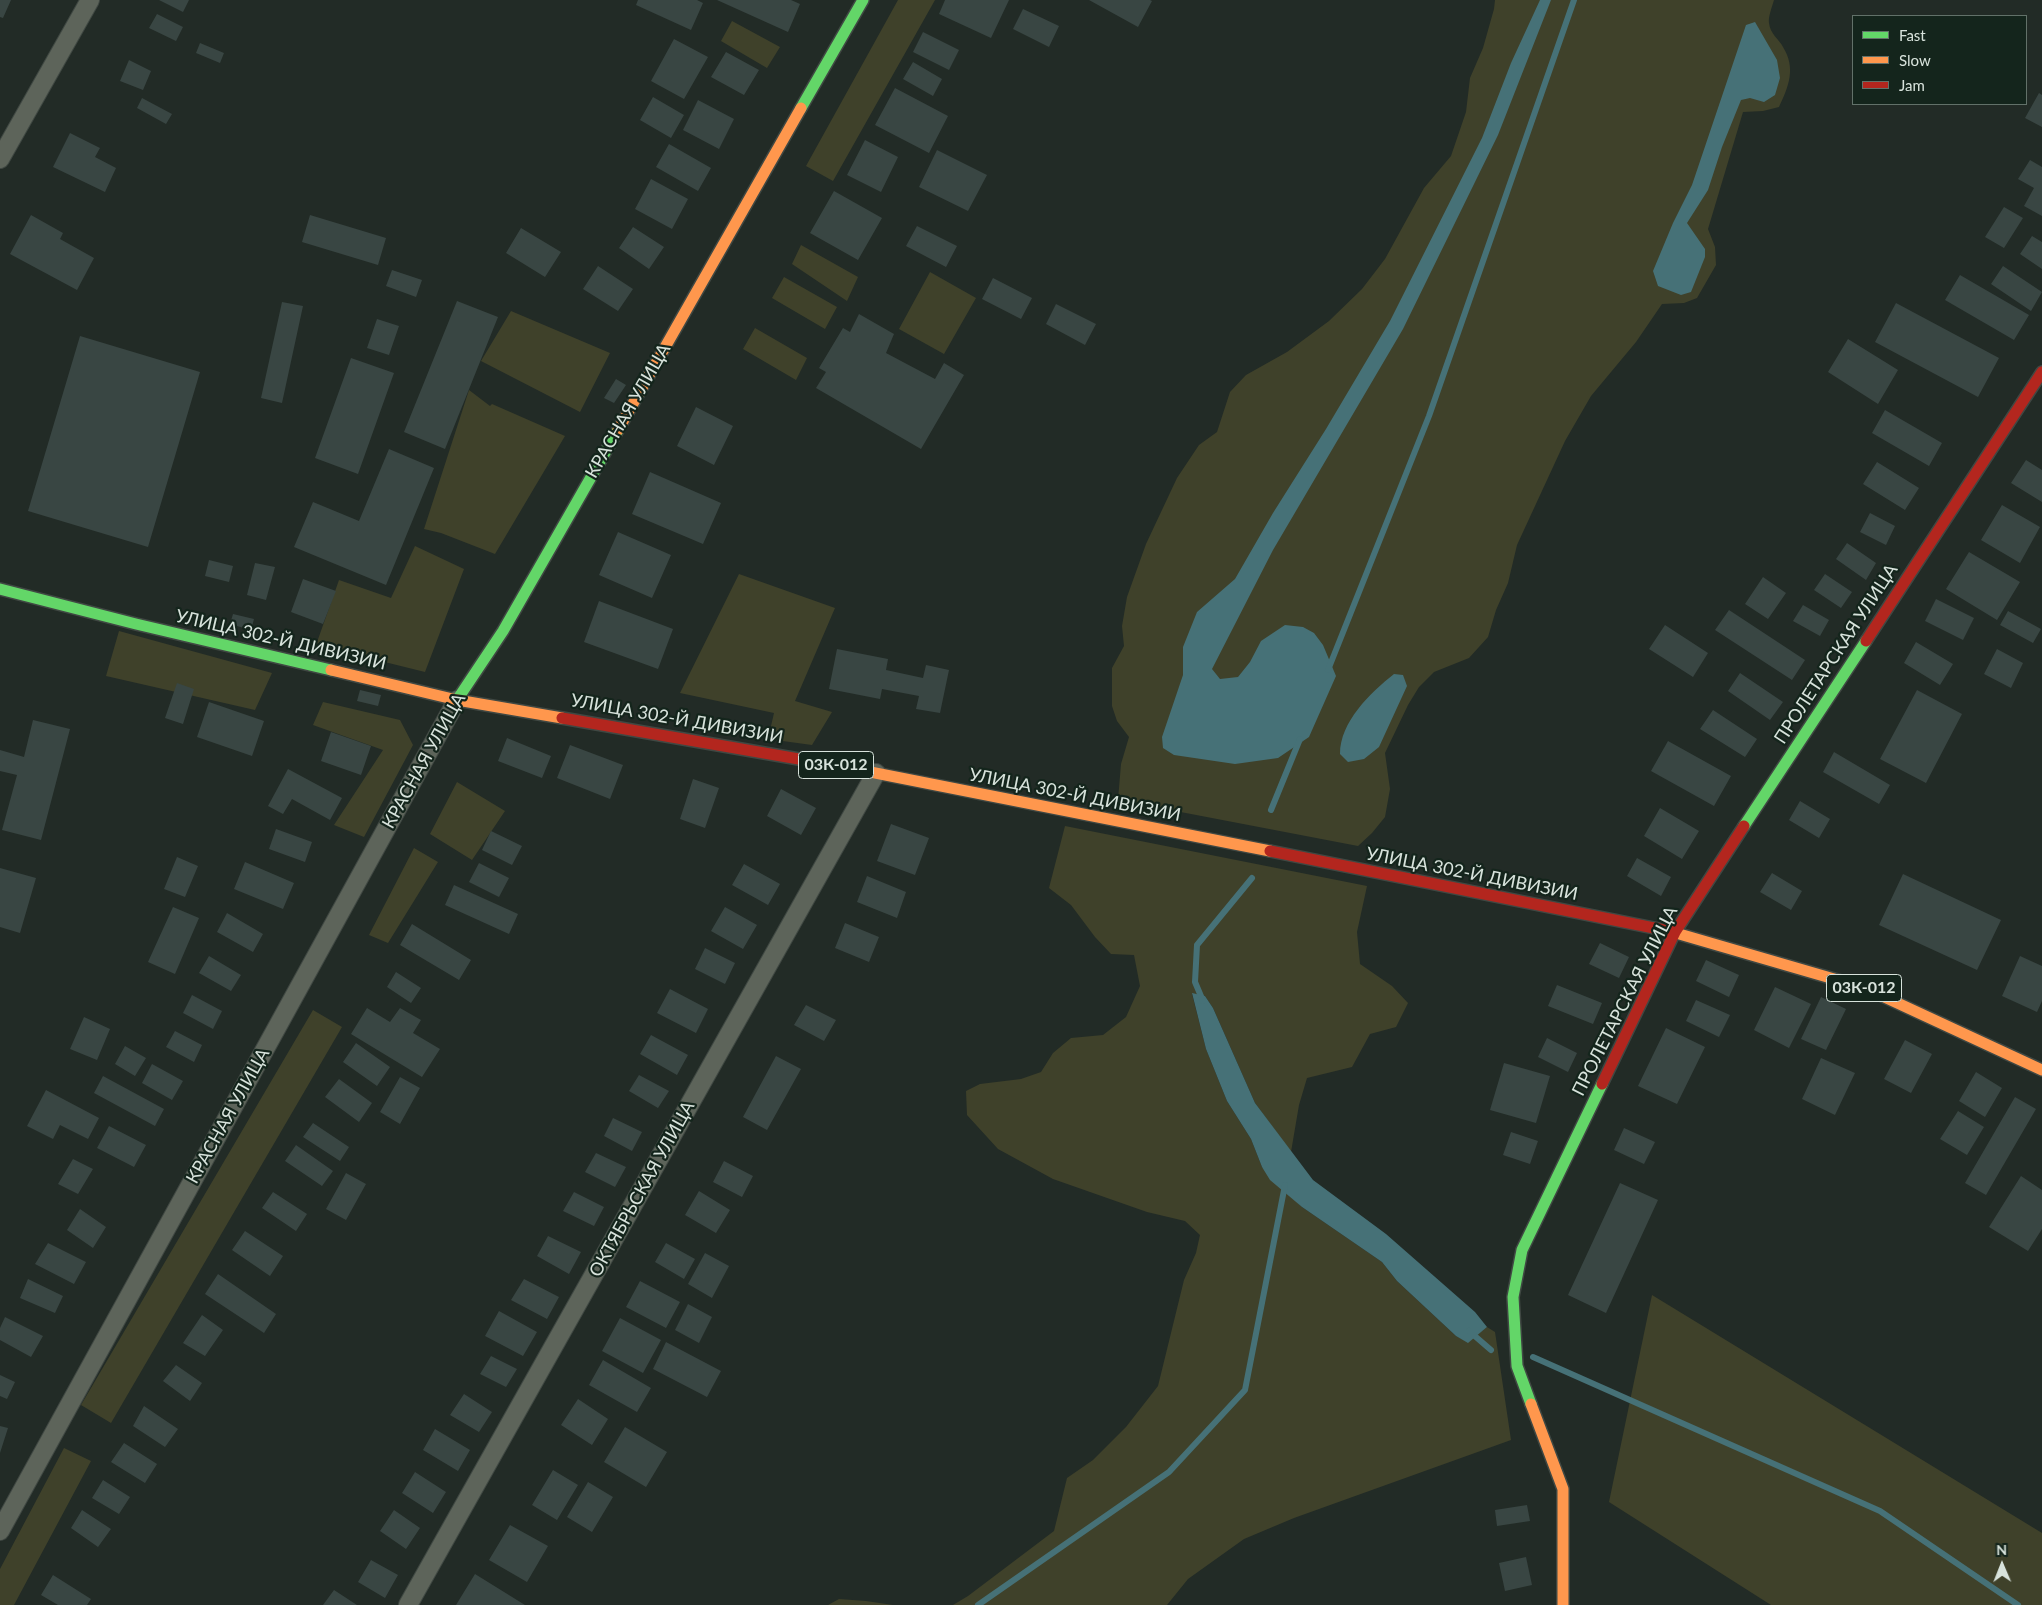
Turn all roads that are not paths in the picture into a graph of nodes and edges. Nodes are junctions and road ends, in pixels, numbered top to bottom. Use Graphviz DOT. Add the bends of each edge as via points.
graph roads {
  1 [pos="90,0"];
  2 [pos="863,0"];
  3 [pos="0,159"];
  4 [pos="2042,372"];
  5 [pos="0,589"];
  6 [pos="457,700"];
  7 [pos="876,773"];
  8 [pos="1675,932"];
  9 [pos="2042,1070"];
  10 [pos="7,1501"];
  11 [pos="0,1531"];
  12 [pos="408,1605"];
  13 [pos="1562,1605"];
  1 -- 3 [label="street"];
  2 -- 6 [label="street, КРАСНАЯ УЛИЦА" via="503,631"];
  4 -- 8 [label="street, ПРОЛЕТАРСКАЯ УЛИЦА"];
  5 -- 6 [label="street, УЛИЦА 302-Й ДИВИЗИИ / 03К-012"];
  6 -- 7 [label="street, УЛИЦА 302-Й ДИВИЗИИ / 03К-012" via="806,758"];
  6 -- 10 [label="street, КРАСНАЯ УЛИЦА"];
  7 -- 8 [label="street, УЛИЦА 302-Й ДИВИЗИИ / 03К-012"];
  7 -- 12 [label="street, ОКТЯБРЬСКАЯ УЛИЦА"];
  8 -- 9 [label="street, 03К-012" via="1865,988"];
  8 -- 13 [label="street, ПРОЛЕТАРСКАЯ УЛИЦА" via="1522,1250 1514,1297 1517,1366 1563,1489"];
  10 -- 11 [label="street, КРАСНАЯ УЛИЦА"];
}
